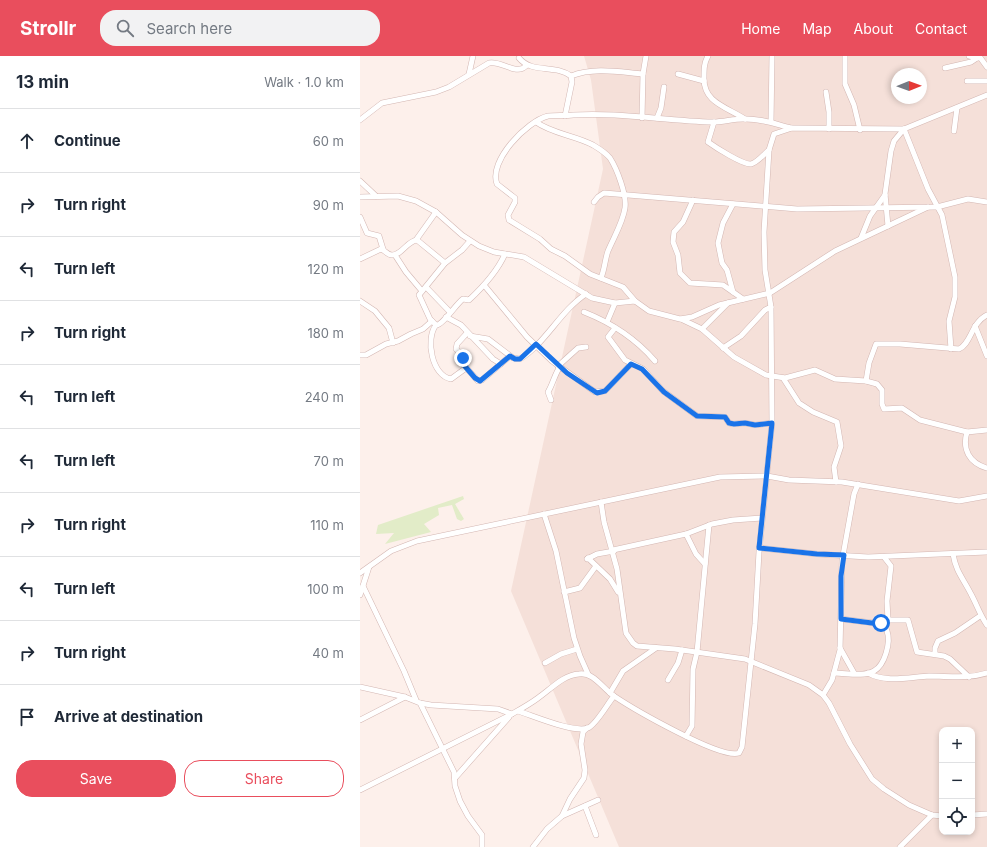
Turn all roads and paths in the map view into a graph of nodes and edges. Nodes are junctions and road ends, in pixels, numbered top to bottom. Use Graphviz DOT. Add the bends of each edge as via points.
graph roads {
  1 [pos="472,56"];
  2 [pos="646,56"];
  3 [pos="708,56"];
  4 [pos="772,56"];
  5 [pos="845,56"];
  6 [pos="969,56"];
  7 [pos="979,57"];
  8 [pos="519,58"];
  9 [pos="526,66"];
  10 [pos="987,67"];
  11 [pos="945,68"];
  12 [pos="469,74"];
  13 [pos="643,74"];
  14 [pos="678,74"];
  15 [pos="571,76"];
  16 [pos="704,81"];
  17 [pos="966,81"];
  18 [pos="987,81"];
  19 [pos="664,87"];
  20 [pos="826,92"];
  21 [pos="987,95"];
  22 [pos="957,108"];
  23 [pos="565,116"];
  24 [pos="642,118"];
  25 [pos="657,118"];
  26 [pos="745,119"];
  27 [pos="360,120"];
  28 [pos="536,122"];
  29 [pos="714,122"];
  30 [pos="771,122"];
  31 [pos="792,128"];
  32 [pos="829,129"];
  33 [pos="904,129"];
  34 [pos="860,130"];
  35 [pos="954,131"];
  36 [pos="769,150"];
  37 [pos="360,181"];
  38 [pos="885,194"];
  39 [pos="624,195"];
  40 [pos="376,196"];
  41 [pos="360,197"];
  42 [pos="693,200"];
  43 [pos="594,202"];
  44 [pos="987,202"];
  45 [pos="732,204"];
  46 [pos="765,206"];
  47 [pos="928,207"];
  48 [pos="937,207"];
  49 [pos="875,208"];
  50 [pos="886,208"];
  51 [pos="436,212"];
  52 [pos="360,218"];
  53 [pos="888,226"];
  54 [pos="862,238"];
  55 [pos="416,240"];
  56 [pos="470,241"];
  57 [pos="383,249"];
  58 [pos="394,254"];
  59 [pos="505,254"];
  60 [pos="360,259"];
  61 [pos="444,263"];
  62 [pos="601,278"];
  63 [pos="484,285"];
  64 [pos="424,289"];
  65 [pos="733,292"];
  66 [pos="770,293"];
  67 [pos="586,294"];
  68 [pos="743,299"];
  69 [pos="360,301"];
  70 [pos="635,301"];
  71 [pos="615,303"];
  72 [pos="728,303"];
  73 [pos="771,308"];
  74 [pos="584,312"];
  75 [pos="448,315"];
  76 [pos="987,315"];
  77 [pos="680,319"];
  78 [pos="607,322"];
  79 [pos="434,323"];
  80 [pos="975,326"];
  81 [pos="615,328"];
  82 [pos="702,329"];
  83 [pos="468,334"];
  84 [pos="393,343"];
  85 [pos="536,344"];
  86 [pos="586,347"];
  87 [pos="723,348"];
  88 [pos="952,349"];
  89 [pos="360,355"];
  90 [pos="510,356"];
  91 [pos="987,356"];
  92 [pos="655,362"];
  93 [pos="501,364"];
  94 [pos="631,364"];
  95 [pos="559,367"];
  96 [pos="466,368"];
  97 [pos="772,378"];
  98 [pos="782,378"];
  99 [pos="866,381"];
  100 [pos="551,400"];
  101 [pos="772,423"];
  102 [pos="987,430"];
  103 [pos="967,432"];
  104 [pos="987,468"];
  105 [pos="767,476"];
  106 [pos="836,482"];
  107 [pos="858,484"];
  108 [pos="987,496"];
  109 [pos="601,502"];
  110 [pos="544,514"];
  111 [pos="762,518"];
  112 [pos="709,525"];
  113 [pos="686,534"];
  114 [pos="759,548"];
  115 [pos="613,550"];
  116 [pos="987,552"];
  117 [pos="953,554"];
  118 [pos="844,555"];
  119 [pos="884,557"];
  120 [pos="705,564"];
  121 [pos="369,566"];
  122 [pos="596,566"];
  123 [pos="360,573"];
  124 [pos="363,586"];
  125 [pos="564,592"];
  126 [pos="360,595"];
  127 [pos="620,595"];
  128 [pos="980,616"];
  129 [pos="841,619"];
  130 [pos="888,620"];
  131 [pos="878,623"];
  132 [pos="987,625"];
  133 [pos="656,648"];
  134 [pos="840,648"];
  135 [pos="577,649"];
  136 [pos="682,650"];
  137 [pos="697,652"];
  138 [pos="935,654"];
  139 [pos="751,661"];
  140 [pos="545,663"];
  141 [pos="834,673"];
  142 [pos="854,673"];
  143 [pos="868,673"];
  144 [pos="987,673"];
  145 [pos="588,674"];
  146 [pos="969,677"];
  147 [pos="668,680"];
  148 [pos="360,687"];
  149 [pos="612,694"];
  150 [pos="823,695"];
  151 [pos="406,697"];
  152 [pos="418,701"];
  153 [pos="518,711"];
  154 [pos="511,715"];
  155 [pos="360,720"];
  156 [pos="587,728"];
  157 [pos="686,736"];
  158 [pos="444,748"];
  159 [pos="455,778"];
  160 [pos="361,788"];
  161 [pos="598,800"];
  162 [pos="585,806"];
  163 [pos="987,814"];
  164 [pos="932,815"];
  165 [pos="975,815"];
  166 [pos="562,816"];
  167 [pos="939,816"];
  168 [pos="596,834"];
  169 [pos="482,847"];
  170 [pos="533,847"];
  171 [pos="900,847"];
  1 -- 12 [label="street"];
  2 -- 13 [label="street"];
  3 -- 16 [label="street" via="704,64"];
  4 -- 30 [label="street"];
  5 -- 34 [label="street" via="845,84 854,105"];
  6 -- 7 [label="street"];
  7 -- 10 [label="street"];
  7 -- 11 [label="street" via="971,62"];
  8 -- 9 [label="street"];
  9 -- 12 [label="street" via="517,69 492,62"];
  9 -- 15 [label="street" via="556,70"];
  12 -- 27 [label="street" via="436,92 382,103"];
  13 -- 15 [label="street" via="596,70 583,71"];
  13 -- 24 [label="street"];
  14 -- 16 [label="street"];
  15 -- 23 [label="street"];
  16 -- 26 [label="street" via="708,94 718,105"];
  17 -- 18 [label="street"];
  19 -- 25 [label="street"];
  20 -- 32 [label="street"];
  21 -- 22 [label="street"];
  22 -- 33 [label="street"];
  22 -- 35 [label="street"];
  23 -- 24 [label="street" via="602,114"];
  23 -- 28 [label="street" via="547,116"];
  24 -- 25 [label="street"];
  25 -- 29 [label="street"];
  26 -- 29 [label="street"];
  26 -- 30 [label="street"];
  28 -- 39 [label="street" via="547,129 591,144 604,153 610,158"];
  28 -- 62 [label="street" via="513,142 496,166 497,184 516,199 508,218 551,249 566,256 590,274"];
  29 -- 36 [label="street" via="708,142 736,159 752,163"];
  30 -- 31 [label="street"];
  31 -- 32 [label="street"];
  31 -- 36 [label="street" via="774,134"];
  32 -- 34 [label="street"];
  33 -- 34 [label="street"];
  33 -- 38 [label="street" via="893,144"];
  33 -- 48 [label="street"];
  36 -- 46 [label="street"];
  37 -- 40 [label="street"];
  38 -- 49 [label="street"];
  38 -- 50 [label="street"];
  39 -- 42 [label="street"];
  39 -- 43 [label="street" via="601,194"];
  39 -- 62 [label="street" via="625,210 608,252"];
  40 -- 41 [label="street"];
  40 -- 51 [label="street" via="407,198"];
  42 -- 45 [label="street"];
  42 -- 65 [label="street" via="683,222 673,234 680,273 690,283 719,284"];
  44 -- 48 [label="street" via="968,199"];
  45 -- 46 [label="street"];
  45 -- 65 [label="street" via="723,223 718,244"];
  46 -- 49 [label="street" via="797,209"];
  46 -- 66 [label="street" via="765,270"];
  47 -- 48 [label="street"];
  47 -- 50 [label="street"];
  47 -- 53 [label="street"];
  48 -- 88 [label="street" via="942,215 955,277 955,297 949,322"];
  49 -- 50 [label="street"];
  49 -- 54 [label="street"];
  50 -- 53 [label="street"];
  51 -- 55 [label="street"];
  51 -- 56 [label="street"];
  52 -- 57 [label="street" via="367,233 379,236"];
  53 -- 54 [label="street"];
  54 -- 66 [label="street" via="822,259"];
  55 -- 58 [label="street"];
  55 -- 61 [label="street"];
  56 -- 59 [label="street"];
  56 -- 61 [label="street"];
  57 -- 58 [label="street" via="389,255"];
  57 -- 60 [label="street"];
  58 -- 64 [label="street" via="406,272"];
  59 -- 63 [label="street"];
  59 -- 67 [label="street" via="524,256"];
  61 -- 64 [label="street"];
  62 -- 70 [label="street" via="623,286"];
  63 -- 75 [label="street" via="469,300 463,299 458,302"];
  63 -- 85 [label="street"];
  64 -- 75 [label="street"];
  64 -- 79 [label="street" via="419,296"];
  65 -- 68 [label="street"];
  66 -- 68 [label="street"];
  66 -- 73 [label="street"];
  67 -- 71 [label="street" via="603,302"];
  67 -- 85 [label="street" via="567,308"];
  68 -- 72 [label="street"];
  69 -- 84 [label="street" via="375,311 389,328"];
  70 -- 71 [label="street"];
  70 -- 77 [label="street" via="649,311"];
  71 -- 78 [label="street"];
  72 -- 77 [label="street"];
  72 -- 82 [label="street"];
  73 -- 87 [label="street" via="765,310 741,336"];
  73 -- 97 [label="street"];
  74 -- 78 [label="street"];
  75 -- 79 [label="street" via="440,325"];
  75 -- 83 [label="street"];
  76 -- 80 [label="street"];
  77 -- 82 [label="street"];
  78 -- 81 [label="street"];
  79 -- 84 [label="street"];
  79 -- 96 [label="street" via="430,346 440,372 451,379"];
  80 -- 88 [label="street" via="965,345"];
  80 -- 91 [label="street"];
  81 -- 92 [label="street" via="637,341"];
  81 -- 94 [label="street" via="608,337"];
  82 -- 87 [label="street"];
  83 -- 90 [label="street" via="488,339"];
  83 -- 93 [label="street"];
  83 -- 96 [label="street" via="456,347"];
  84 -- 89 [label="street" via="366,355"];
  85 -- 90 [label="street" via="520,359"];
  85 -- 95 [label="street"];
  86 -- 95 [label="street" via="578,348"];
  87 -- 97 [label="street" via="741,362"];
  88 -- 99 [label="street" via="876,344"];
  90 -- 93 [label="street"];
  93 -- 96 [label="street" via="480,381"];
  94 -- 95 [label="street" via="605,391 597,393"];
  94 -- 101 [label="street" via="642,369 664,392 697,416 725,417 729,423 734,424"];
  95 -- 100 [label="street" via="548,392"];
  97 -- 98 [label="street"];
  97 -- 101 [label="street"];
  98 -- 99 [label="street" via="812,370 834,379"];
  98 -- 106 [label="street" via="799,403 812,412 837,422 841,446 834,467"];
  99 -- 103 [label="street" via="881,388 884,409 902,408 920,420"];
  101 -- 105 [label="street"];
  102 -- 103 [label="street"];
  103 -- 104 [label="street" via="965,444 970,458"];
  105 -- 106 [label="street" via="789,480"];
  105 -- 109 [label="street" via="708,479"];
  105 -- 111 [label="street"];
  106 -- 107 [label="street"];
  107 -- 108 [label="street" via="959,501"];
  107 -- 118 [label="street"];
  109 -- 110 [label="street"];
  109 -- 115 [label="street"];
  110 -- 121 [label="street" via="416,542 390,551"];
  110 -- 125 [label="street" via="556,551"];
  111 -- 112 [label="street"];
  111 -- 114 [label="street"];
  112 -- 113 [label="street"];
  112 -- 120 [label="street"];
  113 -- 115 [label="street"];
  113 -- 120 [label="street" via="696,554"];
  114 -- 118 [label="street"];
  114 -- 139 [label="street"];
  115 -- 122 [label="street" via="587,558"];
  115 -- 127 [label="street"];
  116 -- 117 [label="street"];
  117 -- 119 [label="street"];
  117 -- 128 [label="street" via="956,568 970,591"];
  118 -- 119 [label="street"];
  118 -- 129 [label="street" via="841,576"];
  119 -- 130 [label="street" via="891,566"];
  120 -- 137 [label="street"];
  121 -- 123 [label="street"];
  121 -- 124 [label="street"];
  122 -- 125 [label="street" via="580,588"];
  122 -- 127 [label="street" via="610,579"];
  124 -- 126 [label="street"];
  124 -- 152 [label="street"];
  125 -- 135 [label="street"];
  127 -- 133 [label="street" via="626,633 630,640 637,646"];
  128 -- 132 [label="street"];
  128 -- 138 [label="street" via="938,641"];
  129 -- 131 [label="street"];
  129 -- 134 [label="street"];
  130 -- 131 [label="street"];
  130 -- 138 [label="street" via="909,620 917,652"];
  131 -- 143 [label="street" via="888,632 888,644 881,665"];
  133 -- 136 [label="street"];
  133 -- 149 [label="street" via="623,671"];
  134 -- 141 [label="street"];
  134 -- 142 [label="street"];
  135 -- 140 [label="street"];
  135 -- 145 [label="street"];
  136 -- 137 [label="street"];
  136 -- 147 [label="street"];
  137 -- 139 [label="street"];
  137 -- 157 [label="street" via="693,669 692,726"];
  138 -- 146 [label="street" via="950,659"];
  139 -- 150 [label="street" via="809,685"];
  139 -- 157 [label="street" via="742,747 739,753 735,755 723,752"];
  141 -- 142 [label="street"];
  141 -- 150 [label="street"];
  142 -- 143 [label="street"];
  143 -- 146 [label="street" via="881,678"];
  144 -- 146 [label="street"];
  145 -- 149 [label="street"];
  145 -- 153 [label="street" via="565,678"];
  148 -- 151 [label="street"];
  149 -- 156 [label="street" via="595,721"];
  149 -- 157 [label="street"];
  150 -- 164 [label="street" via="872,779 909,805"];
  151 -- 152 [label="street"];
  151 -- 155 [label="street"];
  152 -- 154 [label="street" via="431,705 498,709"];
  152 -- 158 [label="street"];
  153 -- 154 [label="street"];
  153 -- 156 [label="street" via="565,727"];
  154 -- 158 [label="street"];
  154 -- 159 [label="street"];
  156 -- 166 [label="street" via="583,732 580,744 585,776"];
  158 -- 159 [label="street"];
  158 -- 160 [label="street"];
  159 -- 169 [label="street" via="455,786 462,804 482,835"];
  161 -- 162 [label="street"];
  162 -- 166 [label="street"];
  162 -- 168 [label="street"];
  163 -- 165 [label="street"];
  164 -- 167 [label="street"];
  164 -- 171 [label="street"];
  166 -- 170 [label="street" via="547,829"];
}
